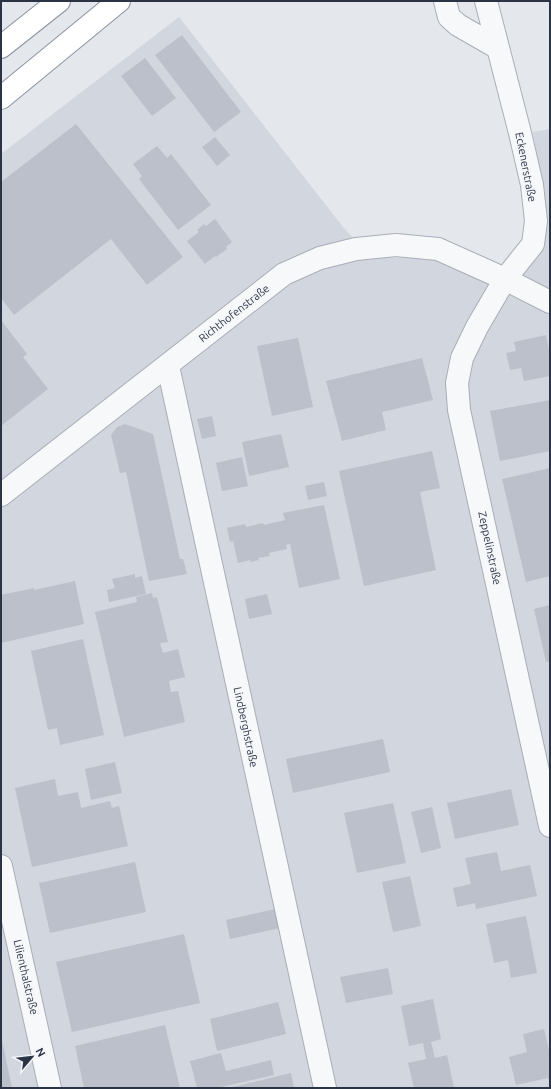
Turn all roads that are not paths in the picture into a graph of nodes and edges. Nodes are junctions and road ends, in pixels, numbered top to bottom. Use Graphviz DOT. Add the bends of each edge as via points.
graph roads {
  1 [pos="59,1"];
  2 [pos="119,1"];
  3 [pos="445,1"];
  4 [pos="486,1"];
  5 [pos="1,47"];
  6 [pos="498,48"];
  7 [pos="1,98"];
  8 [pos="505,279"];
  9 [pos="550,302"];
  10 [pos="168,366"];
  11 [pos="1,495"];
  12 [pos="550,826"];
  13 [pos="1,866"];
  14 [pos="50,1088"];
  15 [pos="325,1088"];
  1 -- 5 [label="highway"];
  2 -- 7 [label="highway"];
  3 -- 6 [label="street" via="449,17 458,25"];
  4 -- 6 [label="street, Eckenerstraße"];
  6 -- 8 [label="street, Eckenerstraße" via="532,185 536,221 533,244"];
  8 -- 9 [label="street, Richthofenstraße"];
  8 -- 10 [label="street, Richthofenstraße" via="438,249 396,245 356,249 320,258 284,274"];
  8 -- 12 [label="street, Zeppelinstraße" via="462,358 457,383 459,410"];
  10 -- 11 [label="street, Richthofenstraße"];
  10 -- 15 [label="street, Lindberghstraße"];
  13 -- 14 [label="street, Lilienthalstraße"];
}
